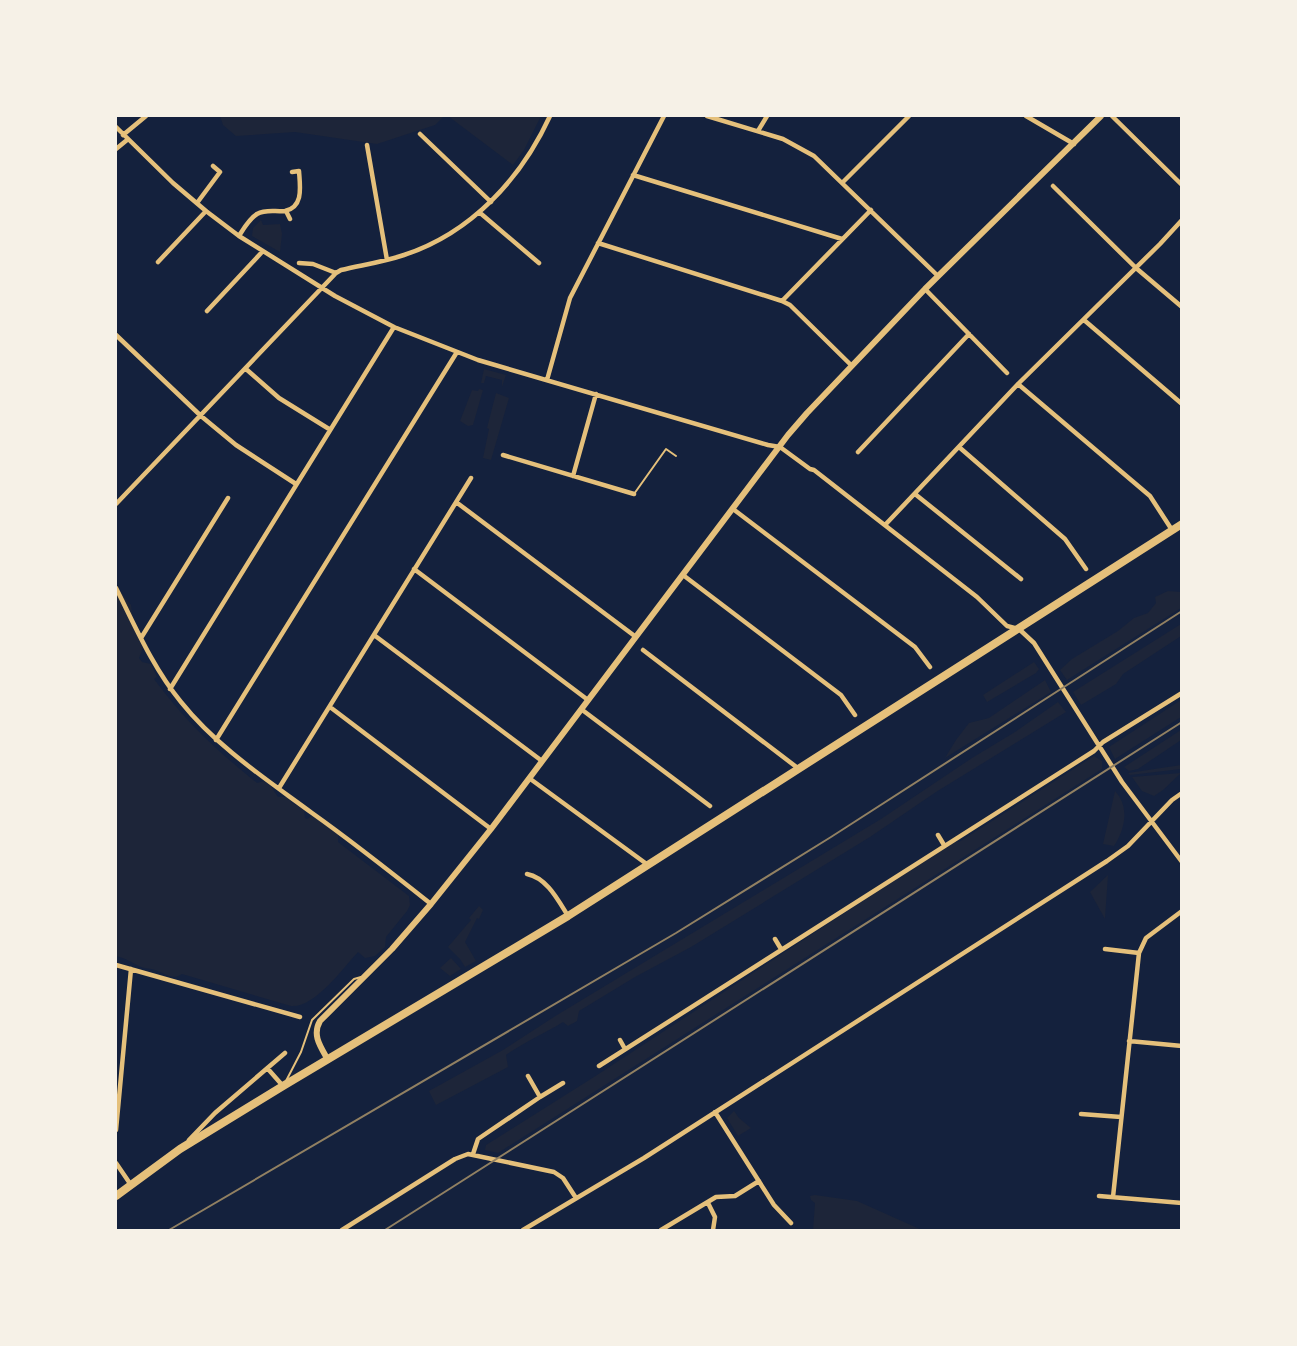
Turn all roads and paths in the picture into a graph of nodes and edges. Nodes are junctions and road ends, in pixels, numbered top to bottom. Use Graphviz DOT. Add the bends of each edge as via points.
graph roads {
  1 [pos="146,116"];
  2 [pos="550,116"];
  3 [pos="664,116"];
  4 [pos="707,116"];
  5 [pos="767,116"];
  6 [pos="909,116"];
  7 [pos="1026,116"];
  8 [pos="1101,116"];
  9 [pos="1112,116"];
  10 [pos="116,127"];
  11 [pos="758,131"];
  12 [pos="420,134"];
  13 [pos="125,138"];
  14 [pos="1074,144"];
  15 [pos="367,145"];
  16 [pos="116,149"];
  17 [pos="213,166"];
  18 [pos="292,172"];
  19 [pos="633,175"];
  20 [pos="215,181"];
  21 [pos="842,183"];
  22 [pos="1182,185"];
  23 [pos="222,186"];
  24 [pos="1053,186"];
  25 [pos="491,202"];
  26 [pos="197,203"];
  27 [pos="871,210"];
  28 [pos="206,211"];
  29 [pos="286,211"];
  30 [pos="479,212"];
  31 [pos="290,219"];
  32 [pos="1182,220"];
  33 [pos="239,236"];
  34 [pos="842,238"];
  35 [pos="598,243"];
  36 [pos="262,252"];
  37 [pos="387,260"];
  38 [pos="158,262"];
  39 [pos="299,263"];
  40 [pos="539,263"];
  41 [pos="1136,268"];
  42 [pos="336,273"];
  43 [pos="938,276"];
  44 [pos="322,288"];
  45 [pos="925,289"];
  46 [pos="782,301"];
  47 [pos="1182,307"];
  48 [pos="207,311"];
  49 [pos="1084,320"];
  50 [pos="394,327"];
  51 [pos="969,334"];
  52 [pos="116,335"];
  53 [pos="457,352"];
  54 [pos="852,366"];
  55 [pos="246,369"];
  56 [pos="1007,373"];
  57 [pos="547,380"];
  58 [pos="1018,384"];
  59 [pos="596,394"];
  60 [pos="1182,404"];
  61 [pos="201,416"];
  62 [pos="329,429"];
  63 [pos="780,447"];
  64 [pos="959,447"];
  65 [pos="858,452"];
  66 [pos="503,455"];
  67 [pos="676,456"];
  68 [pos="573,476"];
  69 [pos="471,478"];
  70 [pos="296,484"];
  71 [pos="633,494"];
  72 [pos="915,494"];
  73 [pos="228,498"];
  74 [pos="456,502"];
  75 [pos="116,504"];
  76 [pos="733,509"];
  77 [pos="1182,524"];
  78 [pos="885,525"];
  79 [pos="1172,530"];
  80 [pos="414,569"];
  81 [pos="1086,569"];
  82 [pos="682,575"];
  83 [pos="1021,579"];
  84 [pos="116,589"];
  85 [pos="1019,629"];
  86 [pos="374,634"];
  87 [pos="636,637"];
  88 [pos="141,638"];
  89 [pos="643,650"];
  90 [pos="930,667"];
  91 [pos="170,688"];
  92 [pos="1182,693"];
  93 [pos="588,700"];
  94 [pos="330,707"];
  95 [pos="581,709"];
  96 [pos="855,715"];
  97 [pos="216,740"];
  98 [pos="1100,746"];
  99 [pos="542,761"];
  100 [pos="799,769"];
  101 [pos="529,778"];
  102 [pos="279,788"];
  103 [pos="1182,793"];
  104 [pos="710,807"];
  105 [pos="1152,822"];
  106 [pos="491,829"];
  107 [pos="938,835"];
  108 [pos="944,845"];
  109 [pos="1182,861"];
  110 [pos="648,865"];
  111 [pos="527,873"];
  112 [pos="431,904"];
  113 [pos="1182,911"];
  114 [pos="568,916"];
  115 [pos="775,939"];
  116 [pos="781,949"];
  117 [pos="1105,949"];
  118 [pos="1139,953"];
  119 [pos="116,965"];
  120 [pos="131,969"];
  121 [pos="368,974"];
  122 [pos="300,1017"];
  123 [pos="620,1040"];
  124 [pos="1129,1041"];
  125 [pos="1182,1047"];
  126 [pos="625,1049"];
  127 [pos="285,1053"];
  128 [pos="328,1060"];
  129 [pos="598,1065"];
  130 [pos="268,1069"];
  131 [pos="528,1076"];
  132 [pos="563,1083"];
  133 [pos="283,1086"];
  134 [pos="540,1097"];
  135 [pos="716,1112"];
  136 [pos="1081,1113"];
  137 [pos="1121,1117"];
  138 [pos="116,1130"];
  139 [pos="180,1149"];
  140 [pos="473,1154"];
  141 [pos="116,1163"];
  142 [pos="759,1181"];
  143 [pos="131,1185"];
  144 [pos="116,1196"];
  145 [pos="1099,1196"];
  146 [pos="1113,1197"];
  147 [pos="576,1198"];
  148 [pos="708,1203"];
  149 [pos="1182,1203"];
  150 [pos="791,1223"];
  151 [pos="342,1230"];
  152 [pos="523,1230"];
  153 [pos="661,1230"];
  154 [pos="713,1230"];
  1 -- 13 [label="street"];
  2 -- 25 [label="street" via="529,156"];
  3 -- 19 [label="street"];
  4 -- 11 [label="street"];
  5 -- 11 [label="street"];
  6 -- 21 [label="street"];
  7 -- 14 [label="street"];
  8 -- 14 [label="street"];
  9 -- 22 [label="street"];
  10 -- 13 [label="street"];
  11 -- 21 [label="street" via="814,156"];
  12 -- 25 [label="street"];
  13 -- 16 [label="street"];
  13 -- 26 [label="street"];
  14 -- 43 [label="street"];
  15 -- 37 [label="street"];
  17 -- 20 [label="street" via="220,172"];
  18 -- 29 [label="street" via="299,171 301,192 297,202"];
  19 -- 34 [label="street"];
  19 -- 35 [label="street"];
  20 -- 23 [label="street"];
  20 -- 26 [label="street"];
  21 -- 27 [label="street"];
  24 -- 41 [label="street"];
  25 -- 30 [label="street"];
  26 -- 28 [label="street"];
  27 -- 34 [label="street"];
  27 -- 43 [label="street"];
  28 -- 33 [label="street"];
  28 -- 38 [label="street"];
  29 -- 31 [label="street"];
  29 -- 33 [label="street" via="260,213"];
  30 -- 37 [label="street" via="423,248"];
  30 -- 40 [label="street"];
  32 -- 41 [label="street"];
  33 -- 36 [label="street"];
  34 -- 46 [label="street"];
  35 -- 46 [label="street"];
  35 -- 57 [label="street" via="567,305"];
  36 -- 44 [label="street"];
  36 -- 48 [label="street"];
  37 -- 42 [label="street"];
  39 -- 42 [label="street"];
  41 -- 47 [label="street"];
  41 -- 49 [label="street"];
  42 -- 44 [label="street"];
  43 -- 45 [label="street"];
  44 -- 50 [label="street"];
  44 -- 55 [label="street"];
  45 -- 51 [label="street"];
  45 -- 54 [label="street"];
  46 -- 54 [label="street"];
  49 -- 58 [label="street"];
  49 -- 60 [label="street"];
  50 -- 53 [label="street"];
  50 -- 62 [label="street"];
  51 -- 56 [label="street"];
  51 -- 65 [label="street"];
  52 -- 61 [label="street"];
  53 -- 57 [label="street"];
  53 -- 97 [label="street"];
  54 -- 63 [label="street"];
  55 -- 61 [label="street"];
  55 -- 62 [label="street" via="279,398"];
  57 -- 59 [label="street"];
  58 -- 64 [label="street"];
  58 -- 79 [label="street" via="1150,496"];
  59 -- 63 [label="street"];
  59 -- 68 [label="street"];
  61 -- 70 [label="street" via="236,445"];
  61 -- 75 [label="street"];
  62 -- 70 [label="street"];
  63 -- 76 [label="street"];
  63 -- 78 [label="street"];
  64 -- 72 [label="street"];
  64 -- 81 [label="street" via="1065,539"];
  66 -- 68 [label="street"];
  67 -- 71 [label="lane" via="666,449"];
  68 -- 71 [label="street"];
  69 -- 74 [label="street"];
  70 -- 91 [label="street"];
  72 -- 78 [label="street"];
  72 -- 83 [label="street"];
  73 -- 88 [label="street"];
  74 -- 80 [label="street"];
  74 -- 87 [label="street"];
  76 -- 82 [label="street"];
  76 -- 90 [label="street" via="915,647"];
  77 -- 79 [label="main road"];
  78 -- 85 [label="street" via="977,597 1007,626"];
  79 -- 85 [label="main road"];
  80 -- 86 [label="street"];
  80 -- 93 [label="street"];
  82 -- 87 [label="street"];
  82 -- 96 [label="street" via="846,699"];
  84 -- 88 [label="street"];
  85 -- 98 [label="street" via="1041,653"];
  85 -- 100 [label="main road"];
  86 -- 94 [label="street"];
  86 -- 99 [label="street"];
  87 -- 93 [label="street"];
  88 -- 91 [label="street"];
  89 -- 100 [label="street"];
  91 -- 97 [label="street"];
  92 -- 98 [label="street"];
  93 -- 95 [label="street"];
  94 -- 102 [label="street"];
  94 -- 106 [label="street"];
  95 -- 99 [label="street"];
  95 -- 104 [label="street"];
  97 -- 102 [label="street"];
  98 -- 105 [label="street"];
  98 -- 108 [label="street"];
  99 -- 101 [label="street"];
  100 -- 110 [label="main road"];
  101 -- 106 [label="street"];
  101 -- 110 [label="street"];
  102 -- 112 [label="street"];
  103 -- 105 [label="street"];
  105 -- 109 [label="street"];
  105 -- 135 [label="street" via="1107,861"];
  106 -- 112 [label="street"];
  107 -- 108 [label="street"];
  108 -- 116 [label="street"];
  110 -- 114 [label="main road"];
  111 -- 114 [label="street" via="550,888"];
  112 -- 121 [label="street"];
  113 -- 118 [label="street" via="1146,938"];
  114 -- 128 [label="main road"];
  115 -- 116 [label="street"];
  116 -- 126 [label="street"];
  117 -- 118 [label="street"];
  118 -- 124 [label="street"];
  119 -- 120 [label="street"];
  120 -- 122 [label="street"];
  120 -- 138 [label="street"];
  121 -- 128 [label="street" via="316,1027 318,1042"];
  121 -- 133 [label="lane" via="354,979 312,1020 299,1058"];
  123 -- 126 [label="street"];
  124 -- 125 [label="street"];
  124 -- 137 [label="street"];
  126 -- 129 [label="street"];
  127 -- 130 [label="street"];
  128 -- 133 [label="main road"];
  130 -- 133 [label="street"];
  130 -- 139 [label="street" via="215,1113"];
  131 -- 134 [label="street"];
  132 -- 134 [label="street"];
  133 -- 139 [label="main road"];
  134 -- 140 [label="street" via="478,1138"];
  135 -- 142 [label="street"];
  135 -- 147 [label="street"];
  136 -- 137 [label="street"];
  137 -- 146 [label="street"];
  139 -- 143 [label="main road"];
  140 -- 147 [label="street" via="554,1172"];
  140 -- 151 [label="street" via="455,1159"];
  141 -- 143 [label="street"];
  142 -- 148 [label="street" via="735,1196 716,1197"];
  142 -- 150 [label="street"];
  143 -- 144 [label="main road"];
  145 -- 146 [label="street"];
  146 -- 149 [label="street"];
  147 -- 152 [label="street"];
  148 -- 153 [label="street"];
  148 -- 154 [label="street" via="715,1217"];
}
